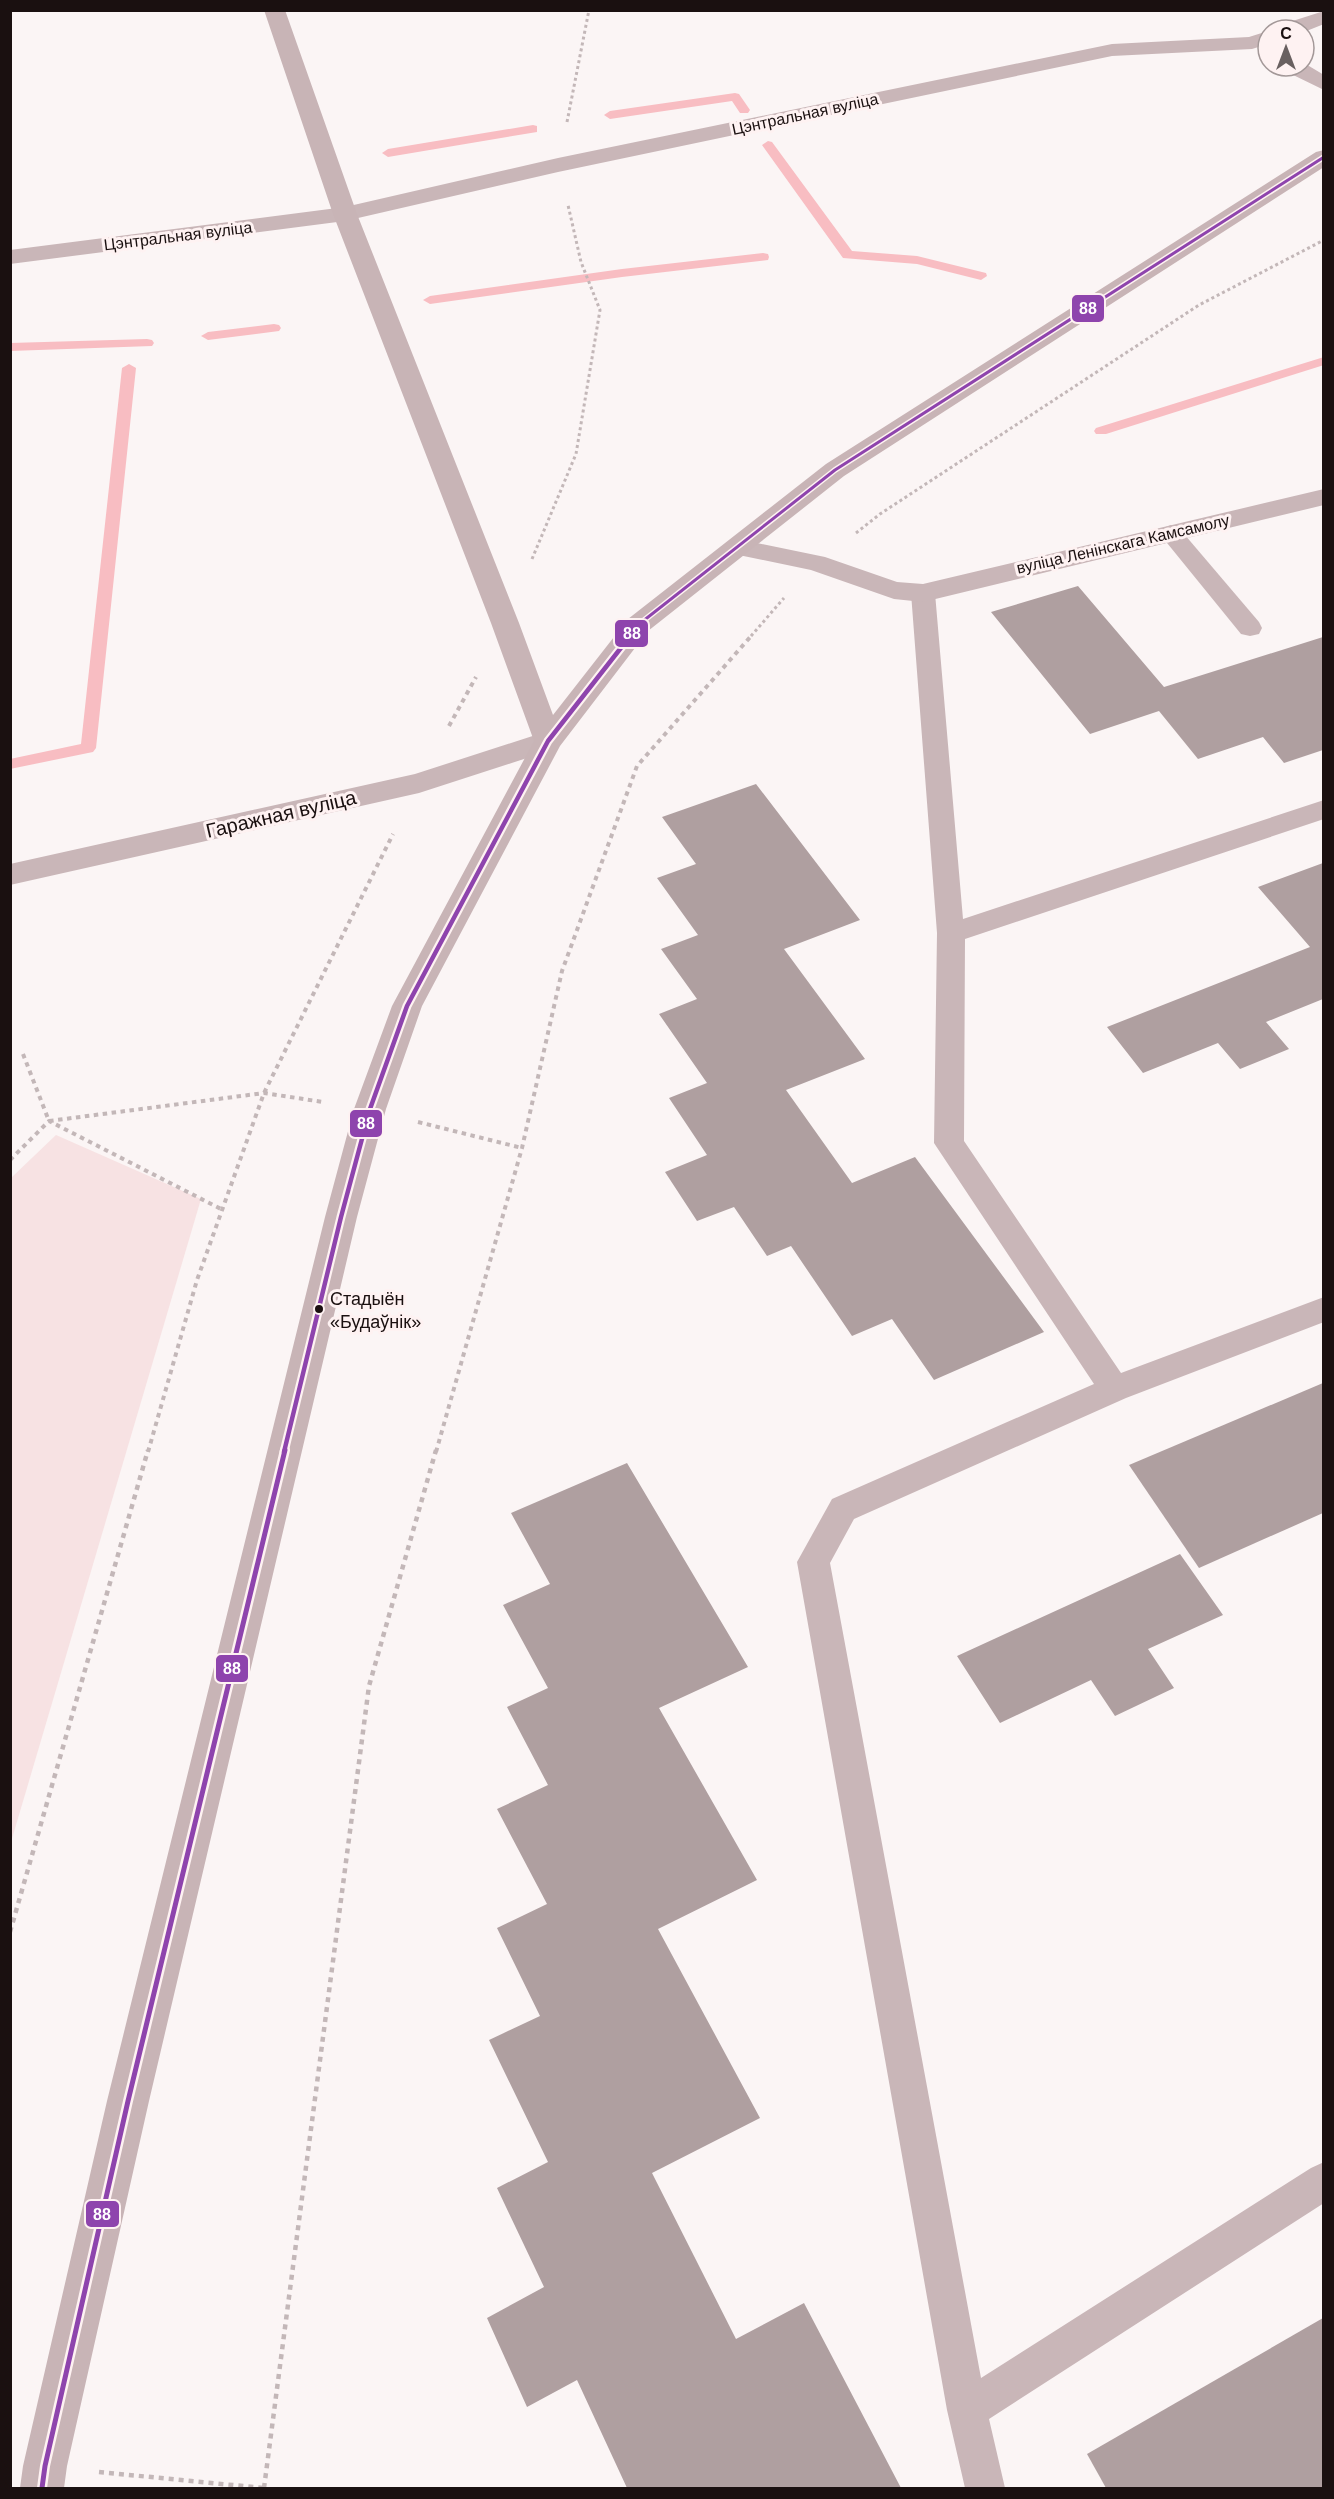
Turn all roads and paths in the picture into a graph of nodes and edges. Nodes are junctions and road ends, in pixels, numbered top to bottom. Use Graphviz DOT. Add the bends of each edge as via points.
graph roads {
  1 [pos="274,10"];
  2 [pos="1256,44"];
  3 [pos="1323,158"];
  4 [pos="345,214"];
  5 [pos="1323,240"];
  6 [pos="10,257"];
  7 [pos="581,262"];
  8 [pos="1323,497"];
  9 [pos="1171,533"];
  10 [pos="738,547"];
  11 [pos="816,563"];
  12 [pos="923,593"];
  13 [pos="505,623"];
  14 [pos="1250,628"];
  15 [pos="548,741"];
  16 [pos="419,783"];
  17 [pos="1323,809"];
  18 [pos="10,875"];
  19 [pos="951,933"];
  20 [pos="23,1054"];
  21 [pos="264,1093"];
  22 [pos="49,1121"];
  23 [pos="10,1160"];
  24 [pos="221,1209"];
  25 [pos="1323,1309"];
  26 [pos="1115,1389"];
  27 [pos="11,1926"];
  28 [pos="10,1932"];
  29 [pos="1323,2181"];
  30 [pos="967,2410"];
  31 [pos="40,2481"];
  32 [pos="263,2488"];
  33 [pos="985,2488"];
  1 -- 4 [label="main road"];
  2 -- 4 [label="street, Цэнтральная вуліца" via="1112,50 558,165"];
  3 -- 10 [label="main road" via="835,470"];
  4 -- 6 [label="street, Цэнтральная вуліца"];
  4 -- 13 [label="main road"];
  5 -- 11 [label="path" via="1199,305 880,514"];
  7 -- 13 [label="path" via="600,309 576,454"];
  8 -- 9 [label="street, вуліца Ленінскага Камсамолу"];
  9 -- 12 [label="street, вуліца Ленінскага Камсамолу"];
  9 -- 14 [label="lane"];
  10 -- 11 [label="street, вуліца Ленінскага Камсамолу"];
  10 -- 15 [label="main road" via="638,625"];
  11 -- 12 [label="street, вуліца Ленінскага Камсамолу" via="894,590"];
  11 -- 32 [label="path" via="637,766 562,971 522,1148 369,1686"];
  12 -- 19 [label="lane"];
  13 -- 15 [label="main road"];
  13 -- 16 [label="path"];
  15 -- 16 [label="street, Гаражная вуліца"];
  15 -- 31 [label="main road" via="407,1006 370,1109 128,2101"];
  16 -- 18 [label="street, Гаражная вуліца"];
  16 -- 21 [label="path"];
  17 -- 19 [label="lane"];
  19 -- 26 [label="lane" via="949,1143"];
  20 -- 22 [label="path"];
  21 -- 22 [label="path"];
  21 -- 24 [label="path"];
  22 -- 23 [label="path"];
  22 -- 24 [label="path"];
  24 -- 27 [label="path" via="197,1280"];
  25 -- 26 [label="lane"];
  26 -- 30 [label="lane" via="843,1509 813,1562"];
  27 -- 28 [label="path"];
  29 -- 30 [label="lane"];
  30 -- 33 [label="lane"];
  31 -- 32 [label="path"];
}
